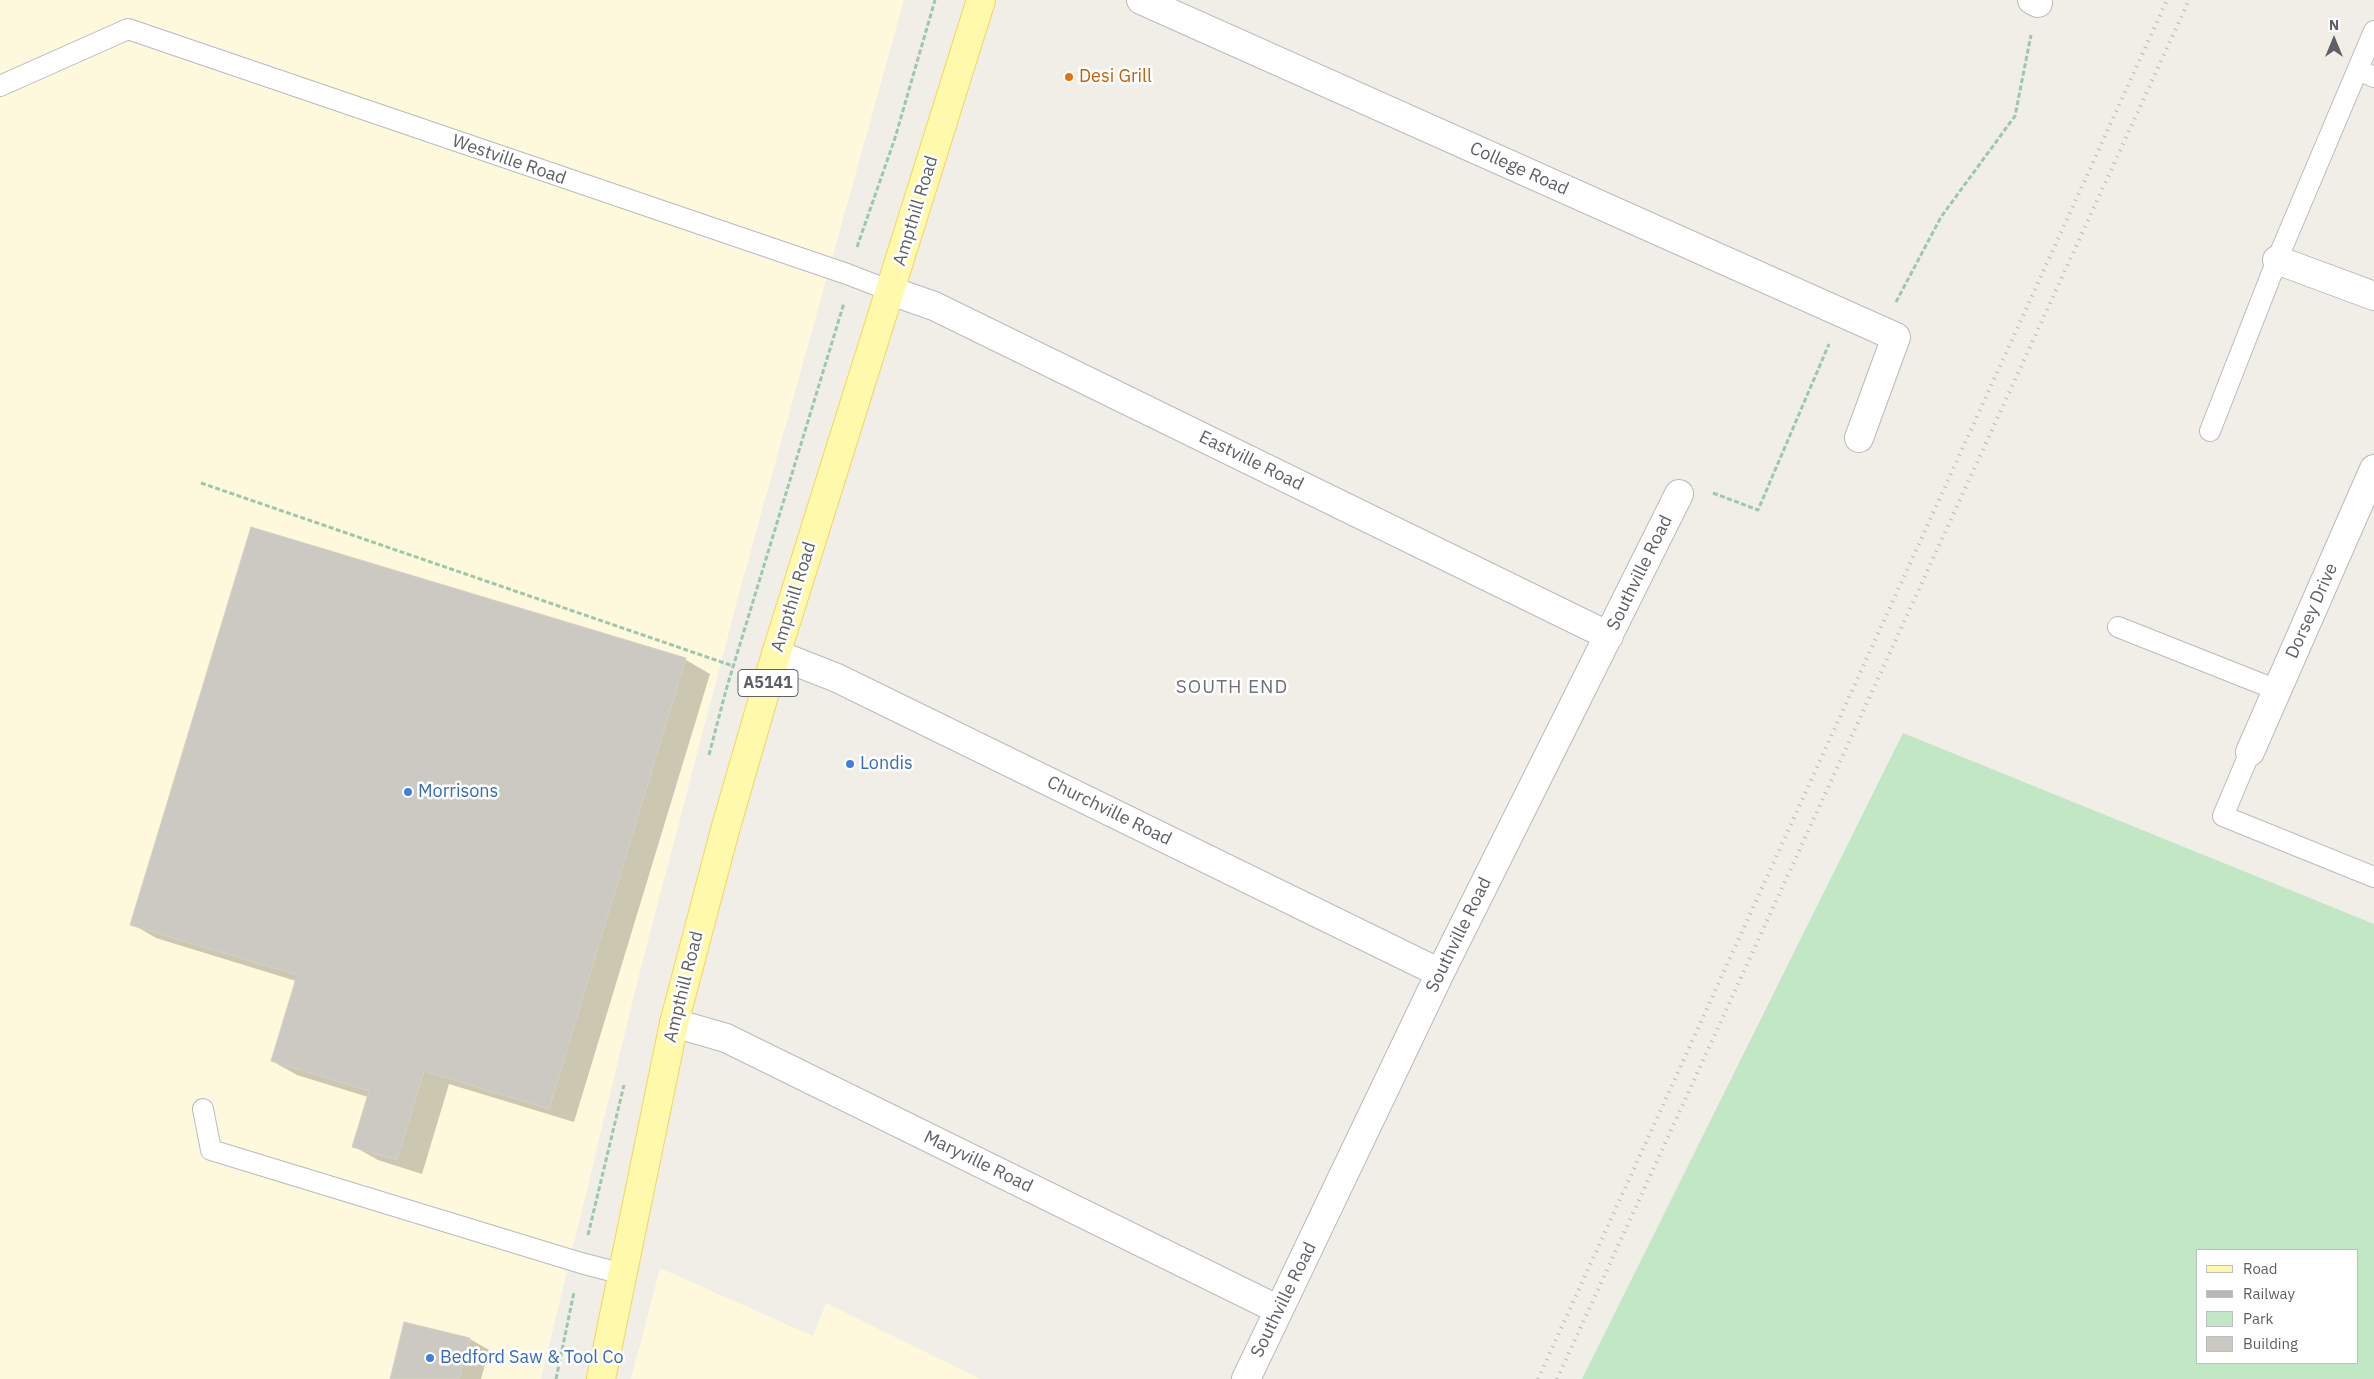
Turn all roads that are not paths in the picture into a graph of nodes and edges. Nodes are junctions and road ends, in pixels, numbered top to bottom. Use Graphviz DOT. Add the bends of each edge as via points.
graph roads {
  1 [pos="981,0"];
  2 [pos="1142,0"];
  3 [pos="2374,31"];
  4 [pos="2366,74"];
  5 [pos="0,86"];
  6 [pos="2277,260"];
  7 [pos="891,291"];
  8 [pos="2374,296"];
  9 [pos="2210,432"];
  10 [pos="1859,438"];
  11 [pos="2374,469"];
  12 [pos="1678,494"];
  13 [pos="2118,627"];
  14 [pos="1609,636"];
  15 [pos="773,666"];
  16 [pos="2277,690"];
  17 [pos="2250,752"];
  18 [pos="2374,877"];
  19 [pos="1440,973"];
  20 [pos="674,1022"];
  21 [pos="203,1109"];
  22 [pos="623,1274"];
  23 [pos="1279,1310"];
  24 [pos="601,1379"];
  25 [pos="1246,1379"];
  1 -- 7 [label="main road, Ampthill Road / A5141"];
  2 -- 10 [label="street, College Road" via="1889,333"];
  3 -- 4 [label="lane"];
  4 -- 6 [label="lane"];
  5 -- 7 [label="lane, Westville Road" via="128,29"];
  6 -- 8 [label="street"];
  6 -- 9 [label="lane"];
  7 -- 14 [label="street, Eastville Road" via="934,306"];
  7 -- 15 [label="main road, Ampthill Road / A5141"];
  11 -- 16 [label="street, Dorsey Drive"];
  12 -- 14 [label="street, Southville Road"];
  13 -- 16 [label="lane"];
  14 -- 19 [label="street, Southville Road"];
  15 -- 19 [label="street, Churchville Road" via="836,678"];
  15 -- 20 [label="main road, Ampthill Road / A5141"];
  16 -- 17 [label="street, Dorsey Drive"];
  17 -- 18 [label="lane" via="2223,816"];
  19 -- 23 [label="street, Southville Road"];
  20 -- 22 [label="main road, Ampthill Road / A5141"];
  20 -- 23 [label="street, Maryville Road" via="726,1038"];
  21 -- 22 [label="lane" via="211,1150"];
  22 -- 24 [label="main road, Ampthill Road / A5141"];
  23 -- 25 [label="street, Southville Road"];
}
